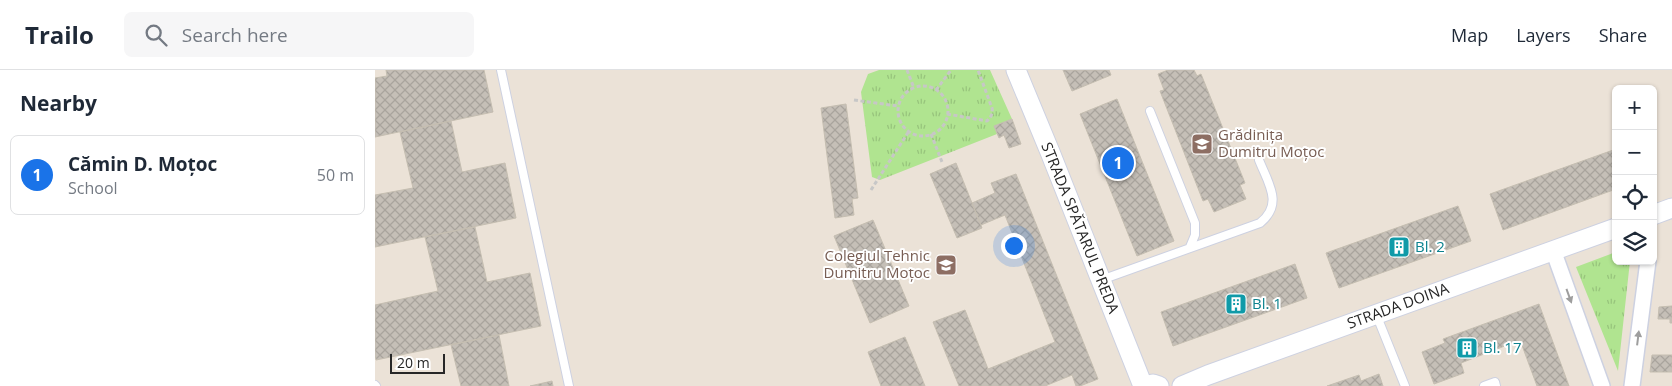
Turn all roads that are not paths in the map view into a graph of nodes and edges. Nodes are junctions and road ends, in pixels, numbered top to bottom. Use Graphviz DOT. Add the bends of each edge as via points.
graph roads {
  1 [pos="501,70"];
  2 [pos="1016,70"];
  3 [pos="1150,111"];
  4 [pos="1259,160"];
  5 [pos="1612,229"];
  6 [pos="1190,247"];
  7 [pos="1553,250"];
  8 [pos="1647,265"];
  9 [pos="1101,280"];
  10 [pos="1376,314"];
  11 [pos="569,386"];
  12 [pos="1143,386"];
  13 [pos="1159,386"];
  14 [pos="1182,386"];
  15 [pos="1405,386"];
  16 [pos="1484,386"];
  17 [pos="1496,386"];
  18 [pos="1602,386"];
  19 [pos="1632,386"];
  1 -- 11 [label="lane"];
  2 -- 9 [label="street, STRADA SPĂTARUL PREDA"];
  3 -- 6 [label="lane" via="1195,223"];
  4 -- 6 [label="lane" via="1274,200 1267,218"];
  5 -- 7 [label="street, STRADA DOINA"];
  6 -- 9 [label="lane"];
  7 -- 10 [label="street, STRADA DOINA"];
  7 -- 18 [label="street, one-way"];
  19 -- 8 [label="street, one-way"];
  9 -- 12 [label="street, STRADA SPĂTARUL PREDA"];
  10 -- 14 [label="street, STRADA DOINA"];
  10 -- 15 [label="lane"];
  12 -- 13 [label="street"];
  16 -- 17 [label="lane" via="1495,382"];
}
